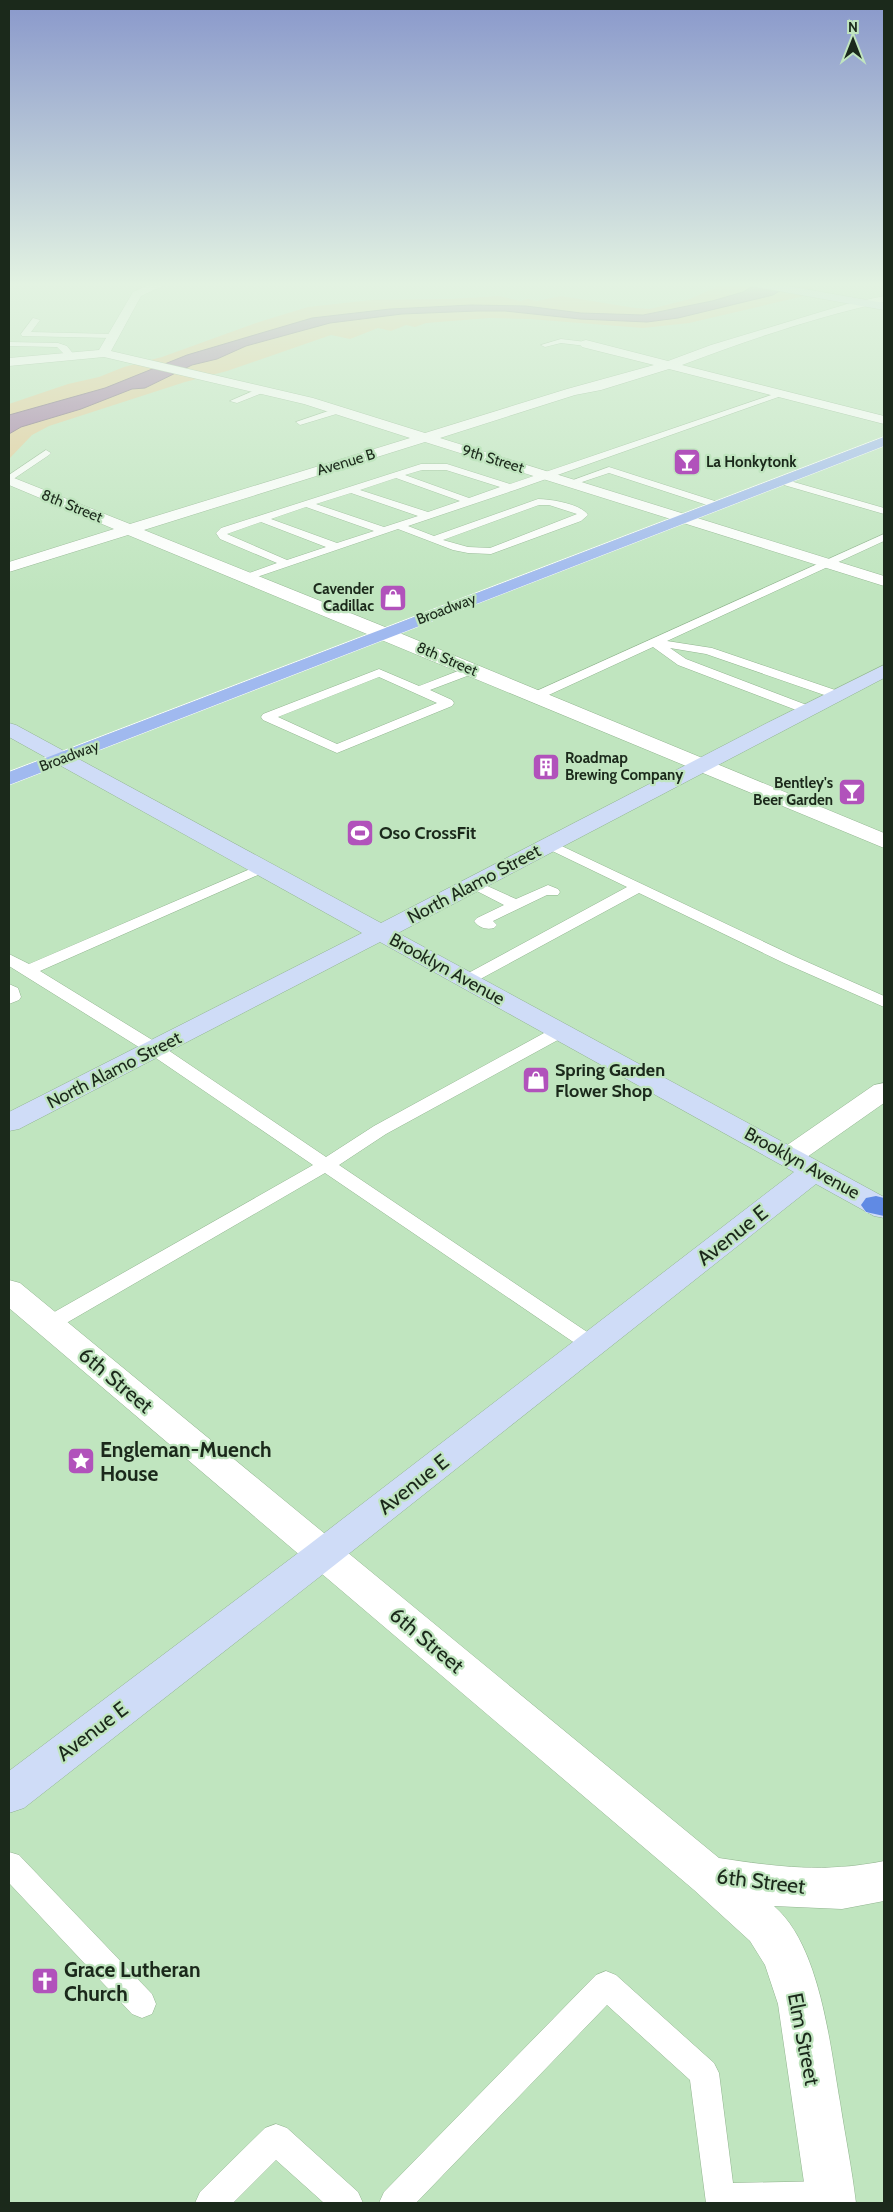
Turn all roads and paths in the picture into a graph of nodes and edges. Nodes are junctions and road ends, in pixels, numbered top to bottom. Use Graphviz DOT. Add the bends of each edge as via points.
graph roads {
  1 [pos="246,386"];
  2 [pos="599,386"];
  3 [pos="752,386"];
  4 [pos="262,390"];
  5 [pos="783,394"];
  6 [pos="234,401"];
  7 [pos="340,410"];
  8 [pos="884,420"];
  9 [pos="300,422"];
  10 [pos="425,438"];
  11 [pos="884,441"];
  12 [pos="46,453"];
  13 [pos="600,458"];
  14 [pos="609,470"];
  15 [pos="396,475"];
  16 [pos="547,475"];
  17 [pos="9,480"];
  18 [pos="780,481"];
  19 [pos="570,483"];
  20 [pos="512,488"];
  21 [pos="352,490"];
  22 [pos="471,502"];
  23 [pos="307,504"];
  24 [pos="717,505"];
  25 [pos="884,511"];
  26 [pos="429,516"];
  27 [pos="684,518"];
  28 [pos="263,519"];
  29 [pos="400,526"];
  30 [pos="128,530"];
  31 [pos="385,531"];
  32 [pos="884,537"];
  33 [pos="435,539"];
  34 [pos="337,547"];
  35 [pos="827,563"];
  36 [pos="288,564"];
  37 [pos="9,567"];
  38 [pos="245,578"];
  39 [pos="884,581"];
  40 [pos="384,633"];
  41 [pos="653,642"];
  42 [pos="471,670"];
  43 [pos="881,675"];
  44 [pos="419,690"];
  45 [pos="837,695"];
  46 [pos="536,696"];
  47 [pos="808,710"];
  48 [pos="9,729"];
  49 [pos="62,758"];
  50 [pos="700,764"];
  51 [pos="9,779"];
  52 [pos="884,841"];
  53 [pos="549,844"];
  54 [pos="262,868"];
  55 [pos="474,884"];
  56 [pos="639,887"];
  57 [pos="553,892"];
  58 [pos="578,906"];
  59 [pos="518,907"];
  60 [pos="593,913"];
  61 [pos="562,914"];
  62 [pos="577,922"];
  63 [pos="489,925"];
  64 [pos="532,930"];
  65 [pos="382,933"];
  66 [pos="546,938"];
  67 [pos="9,959"];
  68 [pos="27,971"];
  69 [pos="467,980"];
  70 [pos="9,989"];
  71 [pos="9,998"];
  72 [pos="884,1002"];
  73 [pos="561,1031"];
  74 [pos="156,1050"];
  75 [pos="884,1091"];
  76 [pos="9,1123"];
  77 [pos="328,1164"];
  78 [pos="802,1164"];
  79 [pos="882,1207"];
  80 [pos="9,1291"];
  81 [pos="49,1324"];
  82 [pos="592,1344"];
  83 [pos="323,1554"];
  84 [pos="9,1795"];
  85 [pos="9,1864"];
  86 [pos="709,1876"];
  87 [pos="884,1880"];
  88 [pos="142,2004"];
  89 [pos="832,2200"];
  90 [pos="211,2203"];
  91 [pos="347,2203"];
  92 [pos="395,2203"];
  1 -- 4 [label="street, 9th Street"];
  2 -- 10 [label="street, Avenue B"];
  3 -- 5 [label="street"];
  4 -- 6 [label="lane"];
  4 -- 7 [label="street, 9th Street"];
  5 -- 8 [label="street"];
  5 -- 13 [label="lane"];
  7 -- 9 [label="lane"];
  7 -- 10 [label="street, 9th Street"];
  10 -- 16 [label="street, 9th Street"];
  10 -- 30 [label="street, Avenue B"];
  11 -- 18 [label="main road, Broadway"];
  12 -- 17 [label="lane"];
  13 -- 14 [label="lane" via="623,465"];
  13 -- 16 [label="lane"];
  14 -- 19 [label="lane"];
  14 -- 24 [label="lane"];
  15 -- 20 [label="lane" via="421,467 447,466"];
  15 -- 21 [label="lane"];
  15 -- 22 [label="lane"];
  16 -- 19 [label="street, 9th Street"];
  16 -- 20 [label="lane"];
  17 -- 30 [label="street, 8th Street"];
  18 -- 24 [label="main road, Broadway"];
  18 -- 25 [label="lane"];
  19 -- 27 [label="street, 9th Street"];
  20 -- 22 [label="lane"];
  21 -- 23 [label="lane"];
  21 -- 26 [label="lane"];
  22 -- 26 [label="lane"];
  23 -- 28 [label="lane"];
  23 -- 31 [label="lane"];
  24 -- 27 [label="main road, Broadway"];
  26 -- 29 [label="lane"];
  27 -- 35 [label="street, 9th Street"];
  27 -- 40 [label="main road, Broadway"];
  28 -- 34 [label="lane"];
  28 -- 36 [label="lane" via="221,534"];
  29 -- 31 [label="lane"];
  29 -- 33 [label="lane"];
  30 -- 37 [label="street, Avenue B"];
  30 -- 38 [label="street, 8th Street"];
  31 -- 34 [label="lane"];
  32 -- 35 [label="lane"];
  33 -- 33 [label="lane" via="538,502 550,502 583,515 491,551 468,551"];
  34 -- 36 [label="lane"];
  35 -- 39 [label="street, 9th Street"];
  35 -- 41 [label="lane"];
  36 -- 38 [label="lane"];
  38 -- 40 [label="street, 8th Street"];
  40 -- 42 [label="street, 8th Street"];
  40 -- 49 [label="main road, Broadway"];
  41 -- 45 [label="lane" via="708,651"];
  41 -- 46 [label="lane"];
  41 -- 47 [label="lane" via="682,662"];
  42 -- 44 [label="lane"];
  42 -- 46 [label="street, 8th Street"];
  43 -- 45 [label="street, North Alamo Street"];
  44 -- 44 [label="lane" via="379,673 268,717 336,749 448,703"];
  45 -- 47 [label="street, North Alamo Street"];
  46 -- 50 [label="street, 8th Street"];
  47 -- 50 [label="street, North Alamo Street"];
  48 -- 49 [label="street, Brooklyn Avenue"];
  49 -- 51 [label="main road, Broadway"];
  49 -- 54 [label="street, Brooklyn Avenue"];
  50 -- 52 [label="street, 8th Street"];
  50 -- 53 [label="street, North Alamo Street"];
  53 -- 55 [label="street, North Alamo Street"];
  53 -- 56 [label="lane"];
  54 -- 65 [label="street, Brooklyn Avenue"];
  54 -- 68 [label="lane"];
  55 -- 59 [label="lane"];
  55 -- 65 [label="street, North Alamo Street"];
  56 -- 60 [label="lane"];
  56 -- 72 [label="lane"];
  57 -- 59 [label="lane" via="548,889"];
  58 -- 60 [label="lane"];
  59 -- 63 [label="lane" via="482,921"];
  60 -- 62 [label="lane"];
  61 -- 62 [label="lane"];
  62 -- 66 [label="lane"];
  64 -- 66 [label="lane"];
  65 -- 69 [label="street, Brooklyn Avenue"];
  65 -- 74 [label="street, North Alamo Street"];
  66 -- 69 [label="lane" via="522,943"];
  67 -- 68 [label="lane"];
  68 -- 74 [label="lane"];
  69 -- 73 [label="street, Brooklyn Avenue"];
  70 -- 71 [label="lane" via="13,997"];
  73 -- 77 [label="lane" via="380,1130"];
  73 -- 78 [label="street, Brooklyn Avenue"];
  74 -- 76 [label="street, North Alamo Street"];
  74 -- 77 [label="lane"];
  75 -- 78 [label="street, Avenue E"];
  77 -- 81 [label="lane"];
  77 -- 82 [label="lane"];
  78 -- 79 [label="street, Brooklyn Avenue"];
  78 -- 82 [label="street, Avenue E"];
  80 -- 81 [label="street, 6th Street"];
  81 -- 83 [label="street, 6th Street"];
  82 -- 83 [label="street, Avenue E"];
  83 -- 84 [label="street, Avenue E"];
  83 -- 86 [label="street, 6th Street"];
  85 -- 88 [label="lane"];
  86 -- 87 [label="street, 6th Street" via="787,1887 842,1888"];
  86 -- 89 [label="street, Elm Street" via="765,1926 784,1954 801,2004"];
  89 -- 92 [label="lane" via="720,2199 704,2073 606,1985"];
  90 -- 91 [label="lane" via="276,2139"];
}
